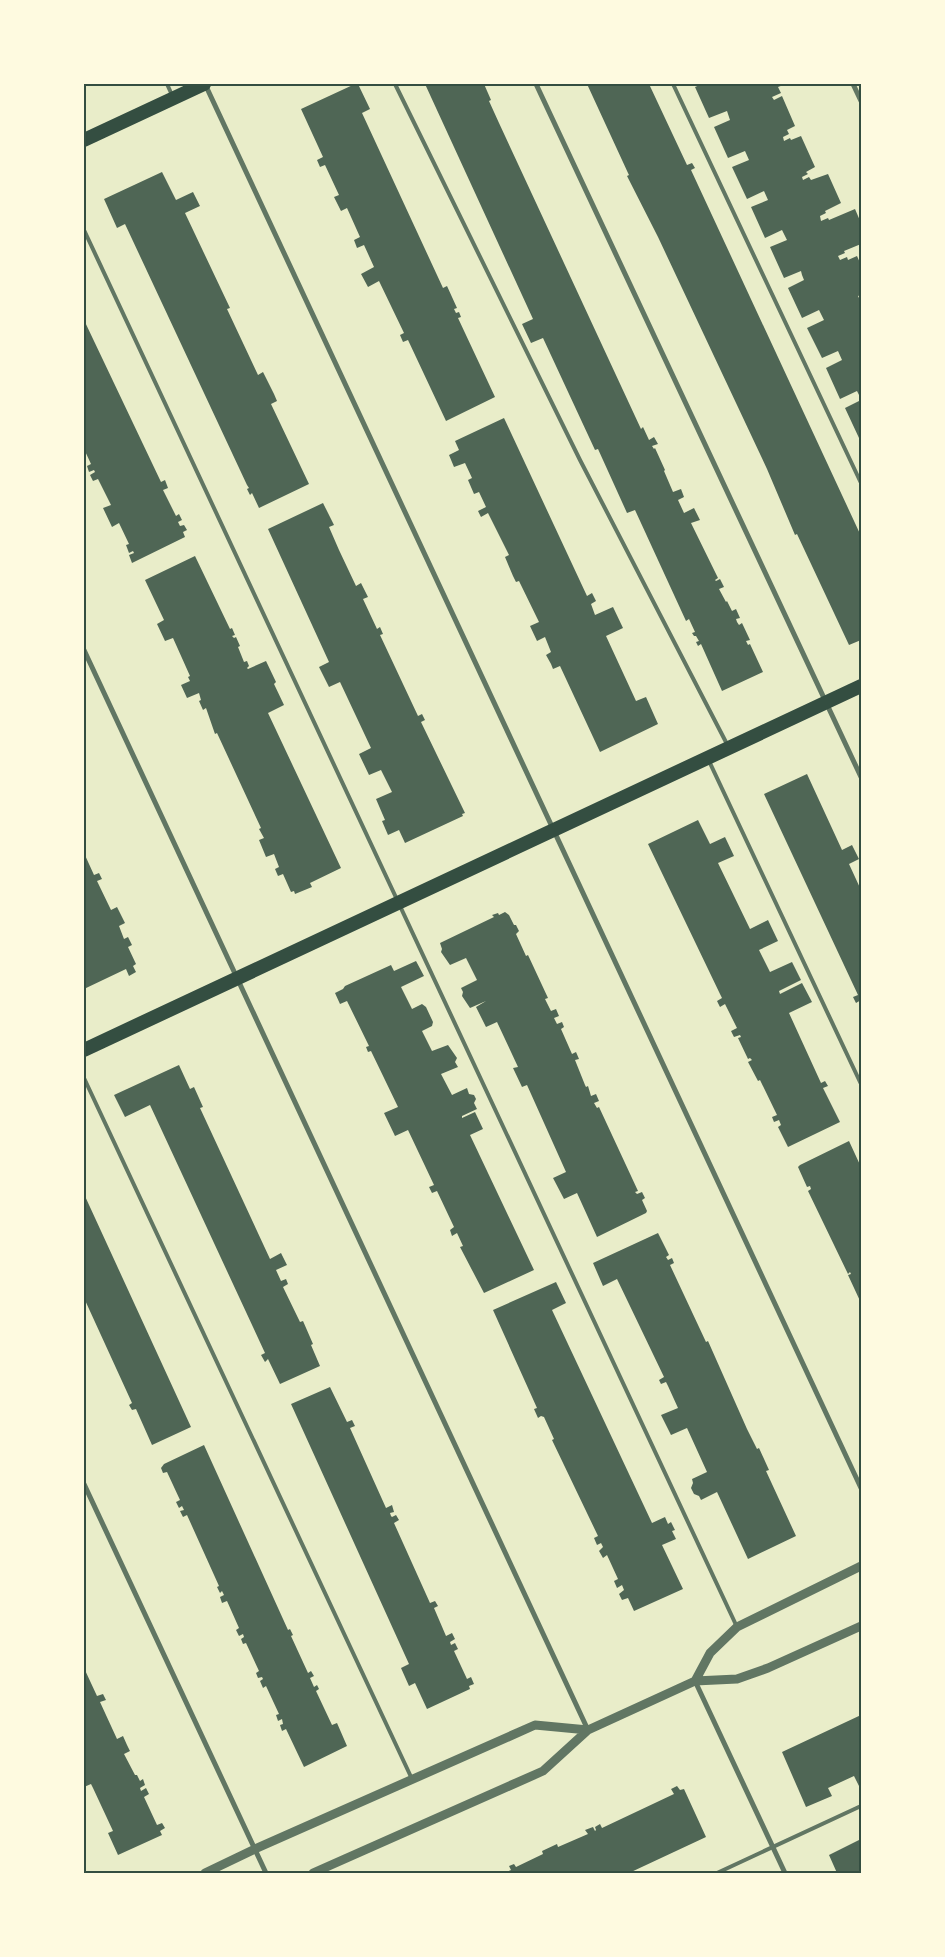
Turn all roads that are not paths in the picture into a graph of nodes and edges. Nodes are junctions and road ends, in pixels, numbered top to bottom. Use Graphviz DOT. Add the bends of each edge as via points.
graph roads {
  1 [pos="167,84"];
  2 [pos="205,84"];
  3 [pos="395,84"];
  4 [pos="536,84"];
  5 [pos="673,84"];
  6 [pos="853,84"];
  7 [pos="173,98"];
  8 [pos="861,101"];
  9 [pos="84,140"];
  10 [pos="84,230"];
  11 [pos="861,483"];
  12 [pos="84,650"];
  13 [pos="861,686"];
  14 [pos="826,702"];
  15 [pos="729,748"];
  16 [pos="707,758"];
  17 [pos="861,777"];
  18 [pos="554,830"];
  19 [pos="398,903"];
  20 [pos="237,978"];
  21 [pos="84,1050"];
  22 [pos="84,1078"];
  23 [pos="861,1084"];
  24 [pos="84,1484"];
  25 [pos="861,1488"];
  26 [pos="861,1566"];
  27 [pos="861,1626"];
  28 [pos="737,1627"];
  29 [pos="695,1681"];
  30 [pos="588,1730"];
  31 [pos="412,1779"];
  32 [pos="861,1806"];
  33 [pos="773,1847"];
  34 [pos="255,1849"];
  35 [pos="205,1873"];
  36 [pos="266,1873"];
  37 [pos="313,1873"];
  38 [pos="718,1873"];
  39 [pos="785,1873"];
  1 -- 7 [label="lane"];
  2 -- 7 [label="highway"];
  2 -- 18 [label="street"];
  3 -- 15 [label="lane" via="580,460"];
  4 -- 14 [label="street"];
  5 -- 11 [label="lane"];
  6 -- 8 [label="street"];
  7 -- 9 [label="highway"];
  10 -- 19 [label="lane"];
  12 -- 20 [label="street"];
  13 -- 14 [label="highway"];
  14 -- 15 [label="highway"];
  14 -- 17 [label="street"];
  15 -- 16 [label="highway"];
  16 -- 18 [label="highway"];
  16 -- 23 [label="lane"];
  18 -- 19 [label="highway"];
  18 -- 25 [label="street"];
  19 -- 20 [label="highway"];
  19 -- 28 [label="lane"];
  20 -- 21 [label="highway"];
  20 -- 30 [label="street"];
  22 -- 31 [label="lane"];
  24 -- 34 [label="street"];
  26 -- 28 [label="street"];
  27 -- 29 [label="street" via="737,1679"];
  28 -- 29 [label="street" via="710,1654"];
  29 -- 30 [label="street"];
  29 -- 33 [label="street"];
  30 -- 31 [label="street" via="535,1725"];
  30 -- 37 [label="street" via="543,1771"];
  31 -- 34 [label="street"];
  32 -- 33 [label="lane"];
  33 -- 38 [label="lane"];
  33 -- 39 [label="street"];
  34 -- 35 [label="street"];
  34 -- 36 [label="street"];
}
